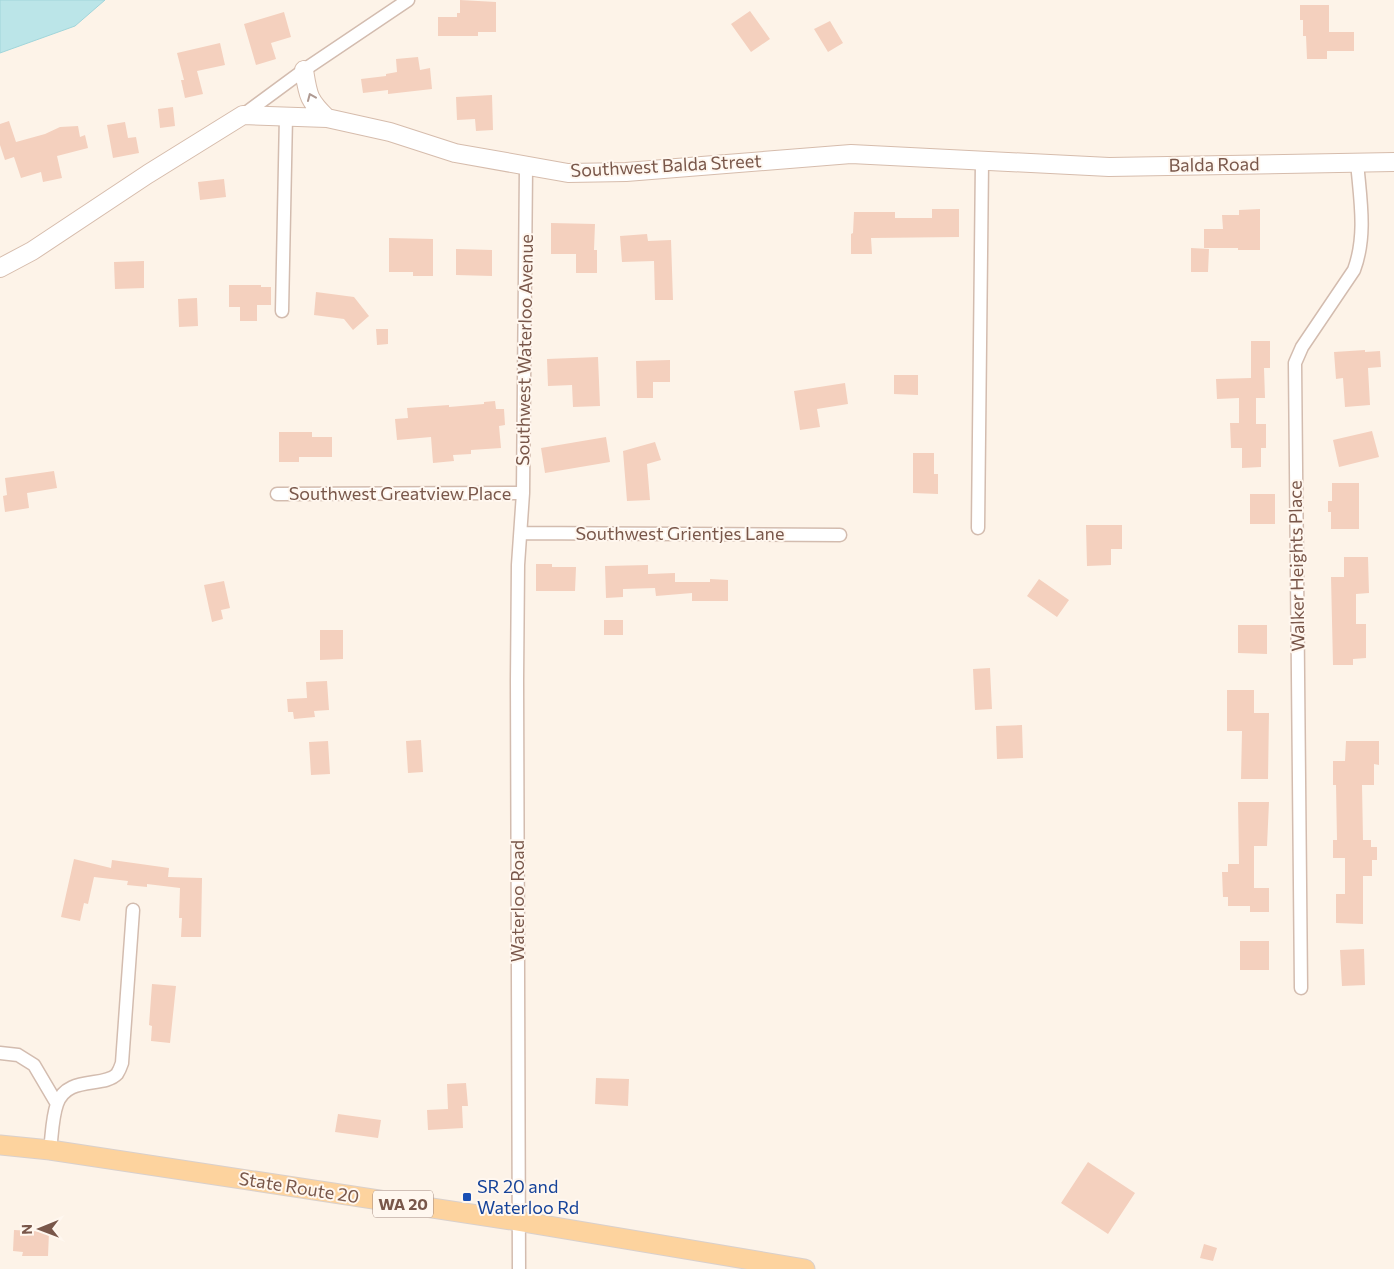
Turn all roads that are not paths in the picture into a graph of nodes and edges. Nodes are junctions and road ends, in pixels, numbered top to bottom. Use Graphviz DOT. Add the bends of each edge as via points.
graph roads {
  1 [pos="408,0"];
  2 [pos="304,70"];
  3 [pos="243,115"];
  4 [pos="286,116"];
  5 [pos="327,118"];
  6 [pos="982,161"];
  7 [pos="1357,162"];
  8 [pos="1394,162"];
  9 [pos="1035,163"];
  10 [pos="526,167"];
  11 [pos="0,268"];
  12 [pos="282,311"];
  13 [pos="523,493"];
  14 [pos="277,494"];
  15 [pos="978,528"];
  16 [pos="521,533"];
  17 [pos="840,535"];
  18 [pos="133,910"];
  19 [pos="1301,988"];
  20 [pos="0,1053"];
  21 [pos="57,1104"];
  22 [pos="0,1144"];
  23 [pos="50,1150"];
  24 [pos="518,1221"];
  25 [pos="519,1269"];
  26 [pos="805,1269"];
  1 -- 2 [label="street"];
  2 -- 3 [label="street"];
  5 -- 2 [label="street, one-way" via="308,96"];
  3 -- 4 [label="street, Southwest Balda Street"];
  3 -- 11 [label="street"];
  4 -- 5 [label="street, Southwest Balda Street"];
  4 -- 12 [label="street"];
  5 -- 10 [label="street, Southwest Balda Street" via="390,132 455,153"];
  6 -- 9 [label="street, Southwest Balda Street"];
  6 -- 10 [label="street, Southwest Balda Street" via="851,154 626,172 568,174"];
  6 -- 15 [label="street"];
  7 -- 8 [label="street, Balda Road"];
  7 -- 9 [label="street, Balda Road" via="1109,167"];
  7 -- 19 [label="street, Walker Heights Place" via="1362,234 1359,256 1354,270 1302,347 1295,363"];
  10 -- 13 [label="street, Southwest Waterloo Avenue"];
  13 -- 14 [label="street, Southwest Greatview Place"];
  13 -- 16 [label="street, Southwest Waterloo Avenue"];
  16 -- 17 [label="street, Southwest Grientjes Lane"];
  16 -- 24 [label="street, Waterloo Road" via="517,680"];
  18 -- 21 [label="street" via="122,1063 116,1074 106,1079 80,1084 64,1092"];
  20 -- 21 [label="street" via="18,1055 34,1065"];
  21 -- 23 [label="street"];
  22 -- 23 [label="main road, State Route 20 / WA 20"];
  23 -- 24 [label="main road, State Route 20 / WA 20"];
  24 -- 25 [label="street, Waterloo Road"];
  24 -- 26 [label="main road, State Route 20 / WA 20"];
}
